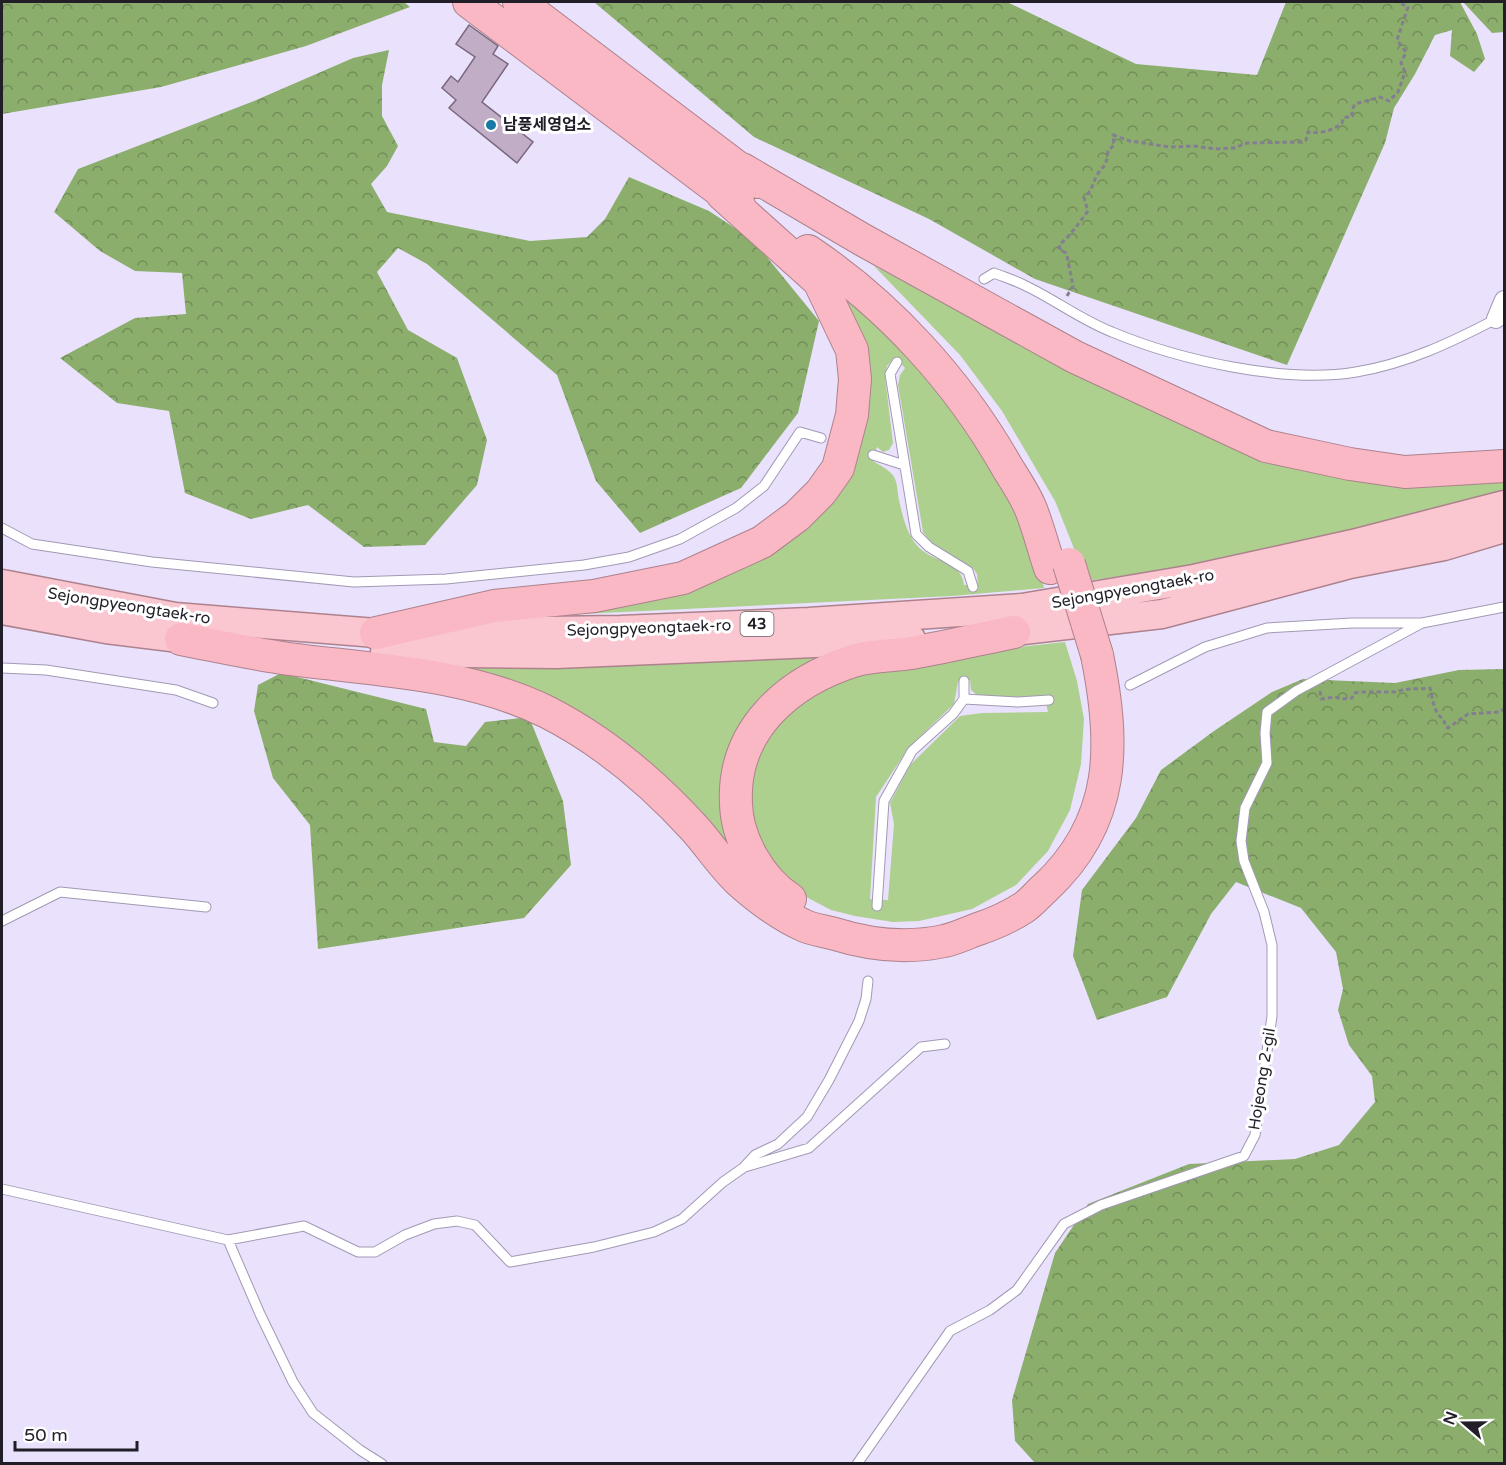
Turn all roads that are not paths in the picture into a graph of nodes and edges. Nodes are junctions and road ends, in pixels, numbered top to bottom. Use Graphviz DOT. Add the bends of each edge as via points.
graph roads {
  1 [pos="469,2"];
  2 [pos="519,2"];
  3 [pos="742,169"];
  4 [pos="722,194"];
  5 [pos="984,279"];
  6 [pos="1504,300"];
  7 [pos="1496,319"];
  8 [pos="897,362"];
  9 [pos="820,438"];
  10 [pos="873,455"];
  11 [pos="904,465"];
  12 [pos="1504,466"];
  13 [pos="1504,505"];
  14 [pos="2,528"];
  15 [pos="1504,528"];
  16 [pos="1059,566"];
  17 [pos="2,584"];
  18 [pos="973,586"];
  19 [pos="1504,607"];
  20 [pos="2,610"];
  21 [pos="1422,623"];
  22 [pos="376,633"];
  23 [pos="1014,633"];
  24 [pos="181,639"];
  25 [pos="1087,656"];
  26 [pos="2,668"];
  27 [pos="964,681"];
  28 [pos="1130,684"];
  29 [pos="964,699"];
  30 [pos="1048,700"];
  31 [pos="213,703"];
  32 [pos="877,906"];
  33 [pos="206,907"];
  34 [pos="2,921"];
  35 [pos="868,981"];
  36 [pos="945,1044"];
  37 [pos="743,1168"];
  38 [pos="2,1189"];
  39 [pos="228,1240"];
  40 [pos="382,1464"];
  41 [pos="857,1464"];
  1 -- 4 [label="highway"];
  2 -- 3 [label="highway"];
  3 -- 12 [label="highway" via="1075,357 1266,447 1406,472"];
  3 -- 16 [label="highway" via="864,274 928,333 964,373 1045,501"];
  4 -- 16 [label="highway" via="833,268 918,346 965,399 1030,506"];
  4 -- 22 [label="highway" via="819,281 852,350 852,415 838,468 821,492 762,542 683,578 594,596 494,606"];
  5 -- 7 [label="lane" via="994,273 1025,285 1112,332 1177,355 1292,375 1358,372 1446,345"];
  6 -- 7 [label="street"];
  8 -- 11 [label="lane" via="890,374"];
  9 -- 14 [label="lane" via="800,432 764,486 709,524 629,557 584,565 446,579 354,582 109,556 32,544"];
  10 -- 11 [label="lane"];
  11 -- 18 [label="lane" via="916,534 929,547 968,571"];
  13 -- 22 [label="highway, Sejongpyeongtaek-ro / 43" via="1194,579 1022,608 621,630"];
  15 -- 23 [label="highway, Sejongpyeongtaek-ro / 43" via="1162,614"];
  16 -- 25 [label="highway, bridge"];
  17 -- 22 [label="highway, Sejongpyeongtaek-ro / 43" via="175,616"];
  19 -- 21 [label="lane"];
  20 -- 24 [label="highway, Sejongpyeongtaek-ro / 43"];
  21 -- 28 [label="lane" via="1267,628 1205,647"];
  21 -- 41 [label="lane, Hojeong 2-gil" via="1296,691 1267,712 1267,763 1245,808 1241,841 1272,945 1272,1016 1255,1135 1244,1156 1101,1205 1064,1224 1017,1290 950,1331"];
  23 -- 24 [label="highway, Sejongpyeongtaek-ro / 43" via="556,654 340,652"];
  23 -- 25 [label="highway" via="855,660 790,692 767,712 741,759 735,790 736,813 744,840 779,892 813,913 843,925 903,932 964,921 1033,881 1052,862 1070,832 1090,777 1093,749"];
  24 -- 25 [label="highway" via="285,658 425,676 490,691 546,712 602,744 644,778 696,830 737,879 769,904 805,926 858,941 906,946 945,941 1024,907 1055,879 1080,847 1100,802 1109,733 1105,697"];
  26 -- 31 [label="lane" via="46,670 176,690"];
  27 -- 29 [label="lane"];
  29 -- 30 [label="lane"];
  29 -- 32 [label="lane" via="912,751 884,801"];
  33 -- 34 [label="lane" via="60,892"];
  35 -- 37 [label="lane" via="859,1021 807,1117 778,1144 755,1155"];
  36 -- 37 [label="lane" via="921,1047 809,1148"];
  37 -- 39 [label="lane" via="682,1219 654,1232 510,1262 475,1225 457,1221 434,1224 375,1252 358,1252 304,1226"];
  38 -- 39 [label="lane"];
  39 -- 40 [label="lane" via="292,1382 313,1413"];
}
